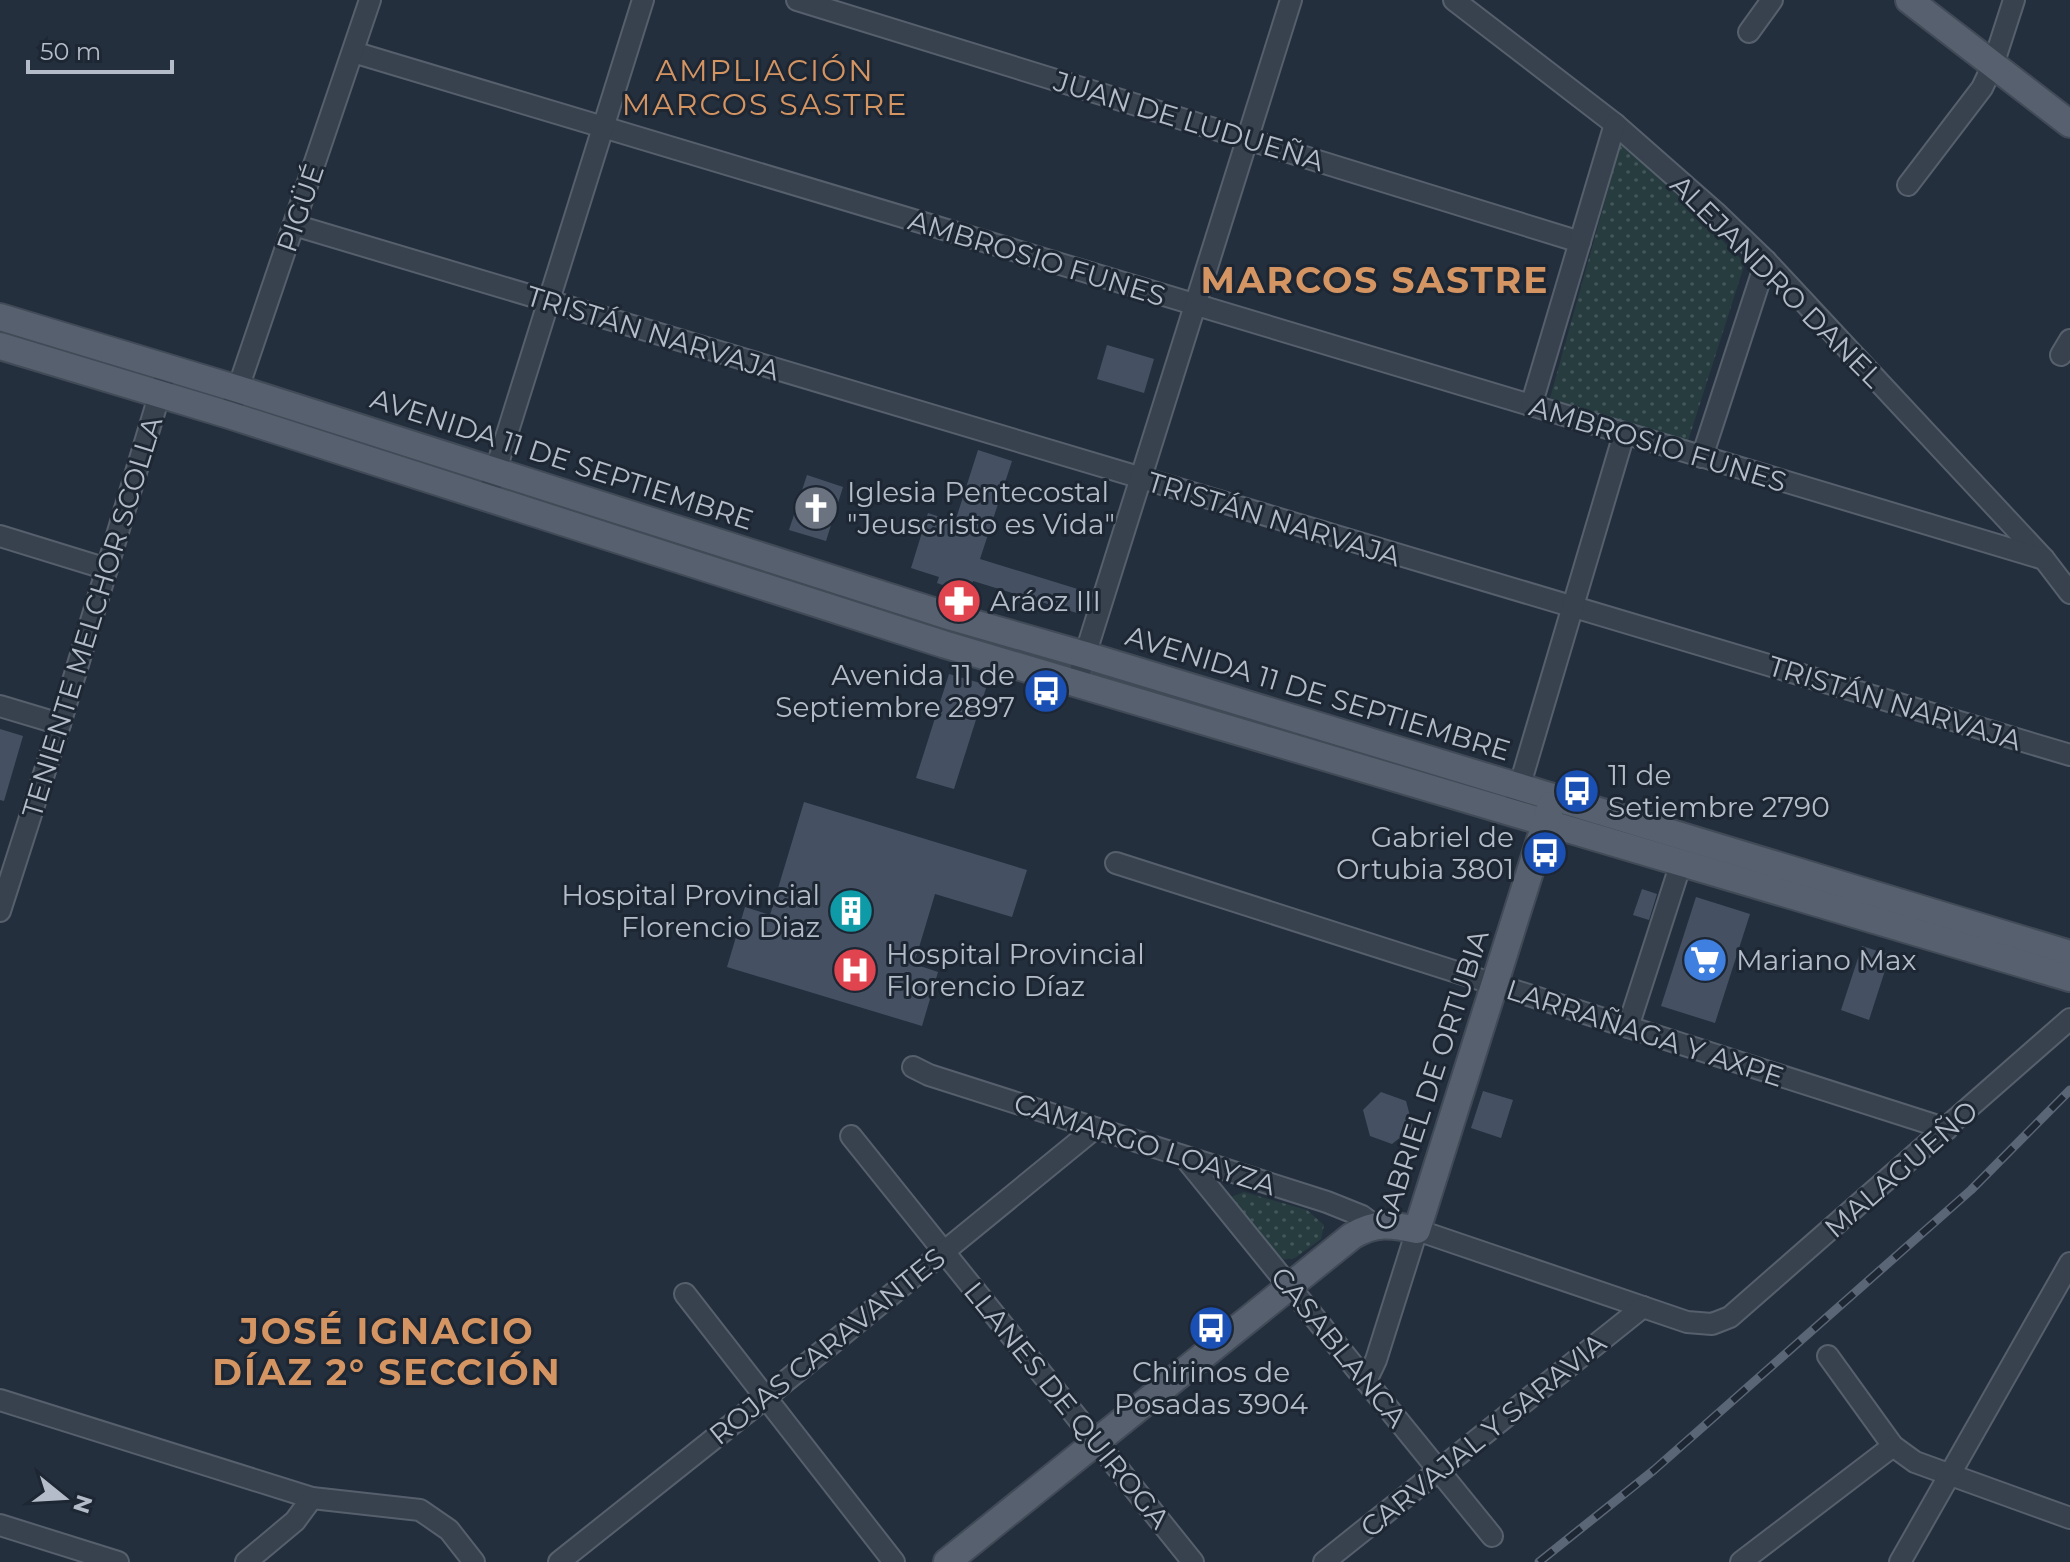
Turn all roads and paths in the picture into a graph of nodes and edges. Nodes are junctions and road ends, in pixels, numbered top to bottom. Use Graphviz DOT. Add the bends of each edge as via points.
graph roads {
  1 [pos="370,0"];
  2 [pos="643,0"];
  3 [pos="797,0"];
  4 [pos="1291,0"];
  5 [pos="1454,0"];
  6 [pos="1772,0"];
  7 [pos="1909,0"];
  8 [pos="2014,0"];
  9 [pos="1749,32"];
  10 [pos="353,52"];
  11 [pos="1993,65"];
  12 [pos="1615,124"];
  13 [pos="2070,124"];
  14 [pos="603,127"];
  15 [pos="1248,139"];
  16 [pos="1908,185"];
  17 [pos="294,225"];
  18 [pos="1580,242"];
  19 [pos="1766,261"];
  20 [pos="549,302"];
  21 [pos="1195,306"];
  22 [pos="0,317"];
  23 [pos="0,346"];
  24 [pos="164,381"];
  25 [pos="238,389"];
  26 [pos="1531,406"];
  27 [pos="229,415"];
  28 [pos="1624,434"];
  29 [pos="1702,457"];
  30 [pos="495,472"];
  31 [pos="1140,479"];
  32 [pos="487,498"];
  33 [pos="0,536"];
  34 [pos="2044,559"];
  35 [pos="107,569"];
  36 [pos="2070,593"];
  37 [pos="1573,608"];
  38 [pos="1085,655"];
  39 [pos="1076,684"];
  40 [pos="0,706"];
  41 [pos="60,724"];
  42 [pos="2070,755"];
  43 [pos="1516,799"];
  44 [pos="1550,809"];
  45 [pos="1116,863"];
  46 [pos="1681,863"];
  47 [pos="0,911"];
  48 [pos="2070,954"];
  49 [pos="2070,978"];
  50 [pos="1494,985"];
  51 [pos="2070,1019"];
  52 [pos="1628,1027"];
  53 [pos="913,1067"];
  54 [pos="1094,1129"];
  55 [pos="1947,1129"];
  56 [pos="851,1136"];
  57 [pos="1185,1158"];
  58 [pos="1374,1225"];
  59 [pos="1417,1230"];
  60 [pos="944,1252"];
  61 [pos="2070,1263"];
  62 [pos="1290,1287"];
  63 [pos="685,1294"];
  64 [pos="1643,1307"];
  65 [pos="1828,1356"];
  66 [pos="1366,1381"];
  67 [pos="765,1398"];
  68 [pos="0,1400"];
  69 [pos="1096,1442"];
  70 [pos="1893,1446"];
  71 [pos="1438,1471"];
  72 [pos="1947,1476"];
  73 [pos="312,1498"];
  74 [pos="2070,1518"];
  75 [pos="0,1525"];
  76 [pos="1492,1536"];
  77 [pos="118,1562"];
  78 [pos="246,1562"];
  79 [pos="474,1562"];
  80 [pos="559,1562"];
  81 [pos="894,1562"];
  82 [pos="947,1562"];
  83 [pos="1193,1562"];
  84 [pos="1324,1562"];
  85 [pos="1741,1562"];
  86 [pos="1900,1562"];
  1 -- 10 [label="street, PIGÜÉ"];
  2 -- 14 [label="street"];
  3 -- 15 [label="street, JUAN DE LUDUEÑA"];
  4 -- 15 [label="street"];
  5 -- 12 [label="street, ALEJANDRO DANEL"];
  6 -- 9 [label="street"];
  7 -- 11 [label="main road"];
  8 -- 11 [label="street"];
  10 -- 14 [label="street, AMBROSIO FUNES"];
  10 -- 17 [label="street, PIGÜÉ"];
  11 -- 13 [label="main road"];
  11 -- 16 [label="street" via="1982,88"];
  12 -- 18 [label="street"];
  12 -- 19 [label="street, ALEJANDRO DANEL"];
  14 -- 20 [label="street"];
  14 -- 21 [label="street, AMBROSIO FUNES"];
  15 -- 18 [label="street, JUAN DE LUDUEÑA"];
  15 -- 21 [label="street"];
  17 -- 20 [label="street, TRISTÁN NARVAJA"];
  17 -- 25 [label="street, PIGÜÉ"];
  18 -- 26 [label="street"];
  19 -- 29 [label="street"];
  19 -- 34 [label="street, ALEJANDRO DANEL"];
  20 -- 30 [label="street"];
  20 -- 31 [label="street, TRISTÁN NARVAJA"];
  21 -- 26 [label="street, AMBROSIO FUNES"];
  21 -- 31 [label="street"];
  22 -- 24 [label="main road, AVENIDA 11 DE SEPTIEMBRE"];
  23 -- 24 [label="main road, AVENIDA 11 DE SEPTIEMBRE"];
  24 -- 25 [label="main road, AVENIDA 11 DE SEPTIEMBRE"];
  24 -- 27 [label="main road, AVENIDA 11 DE SEPTIEMBRE"];
  24 -- 35 [label="street, TENIENTE MELCHOR SCOLLA"];
  25 -- 27 [label="street, PIGÜÉ"];
  25 -- 30 [label="main road, AVENIDA 11 DE SEPTIEMBRE"];
  26 -- 28 [label="street, AMBROSIO FUNES"];
  27 -- 32 [label="main road, AVENIDA 11 DE SEPTIEMBRE"];
  28 -- 29 [label="street, AMBROSIO FUNES"];
  28 -- 37 [label="street"];
  29 -- 34 [label="street, AMBROSIO FUNES"];
  30 -- 32 [label="street"];
  30 -- 38 [label="main road, AVENIDA 11 DE SEPTIEMBRE"];
  31 -- 37 [label="street, TRISTÁN NARVAJA"];
  31 -- 38 [label="street"];
  32 -- 39 [label="main road, AVENIDA 11 DE SEPTIEMBRE"];
  33 -- 35 [label="street"];
  34 -- 36 [label="street, ALEJANDRO DANEL"];
  35 -- 41 [label="street, TENIENTE MELCHOR SCOLLA"];
  37 -- 42 [label="street, TRISTÁN NARVAJA"];
  37 -- 43 [label="street"];
  38 -- 39 [label="street"];
  38 -- 43 [label="main road, AVENIDA 11 DE SEPTIEMBRE"];
  39 -- 43 [label="main road, AVENIDA 11 DE SEPTIEMBRE"];
  40 -- 41 [label="street"];
  41 -- 47 [label="street, TENIENTE MELCHOR SCOLLA"];
  43 -- 44 [label="main road, AVENIDA 11 DE SEPTIEMBRE"];
  44 -- 46 [label="main road, AVENIDA 11 DE SEPTIEMBRE"];
  44 -- 48 [label="main road, AVENIDA 11 DE SEPTIEMBRE"];
  44 -- 50 [label="main road, GABRIEL DE ORTUBIA"];
  45 -- 50 [label="street, LARRAÑAGA Y AXPE"];
  46 -- 49 [label="main road, AVENIDA 11 DE SEPTIEMBRE"];
  46 -- 52 [label="street"];
  50 -- 52 [label="street, LARRAÑAGA Y AXPE"];
  50 -- 59 [label="main road, GABRIEL DE ORTUBIA"];
  51 -- 55 [label="street, MALAGUEÑO"];
  52 -- 55 [label="street, LARRAÑAGA Y AXPE"];
  53 -- 54 [label="street, CAMARGO LOAYZA"];
  54 -- 57 [label="street, CAMARGO LOAYZA"];
  54 -- 60 [label="street, ROJAS CARAVANTES"];
  55 -- 64 [label="street, MALAGUEÑO" via="1730,1317 1697,1323"];
  56 -- 60 [label="street, LLANES DE QUIROGA"];
  57 -- 58 [label="street, CAMARGO LOAYZA" via="1337,1206"];
  57 -- 62 [label="street, CASABLANCA"];
  58 -- 59 [label="main road"];
  58 -- 62 [label="main road" via="1352,1236"];
  59 -- 64 [label="street"];
  59 -- 66 [label="street, GABRIEL DE ORTUBIA"];
  60 -- 67 [label="street, ROJAS CARAVANTES"];
  60 -- 69 [label="street, LLANES DE QUIROGA"];
  61 -- 72 [label="street"];
  62 -- 66 [label="street, CASABLANCA"];
  62 -- 69 [label="main road"];
  63 -- 67 [label="street"];
  64 -- 71 [label="street, CARVAJAL Y SARAVIA"];
  65 -- 70 [label="street"];
  66 -- 71 [label="street, CASABLANCA"];
  67 -- 80 [label="street, ROJAS CARAVANTES"];
  67 -- 81 [label="street"];
  68 -- 73 [label="street"];
  69 -- 82 [label="main road"];
  69 -- 83 [label="street, LLANES DE QUIROGA"];
  70 -- 72 [label="street"];
  70 -- 85 [label="street"];
  71 -- 76 [label="street, CASABLANCA"];
  71 -- 84 [label="street, CARVAJAL Y SARAVIA"];
  72 -- 74 [label="street"];
  72 -- 86 [label="street"];
  73 -- 78 [label="street" via="295,1521"];
  73 -- 79 [label="street" via="420,1510 449,1530"];
  75 -- 77 [label="street"];
}
